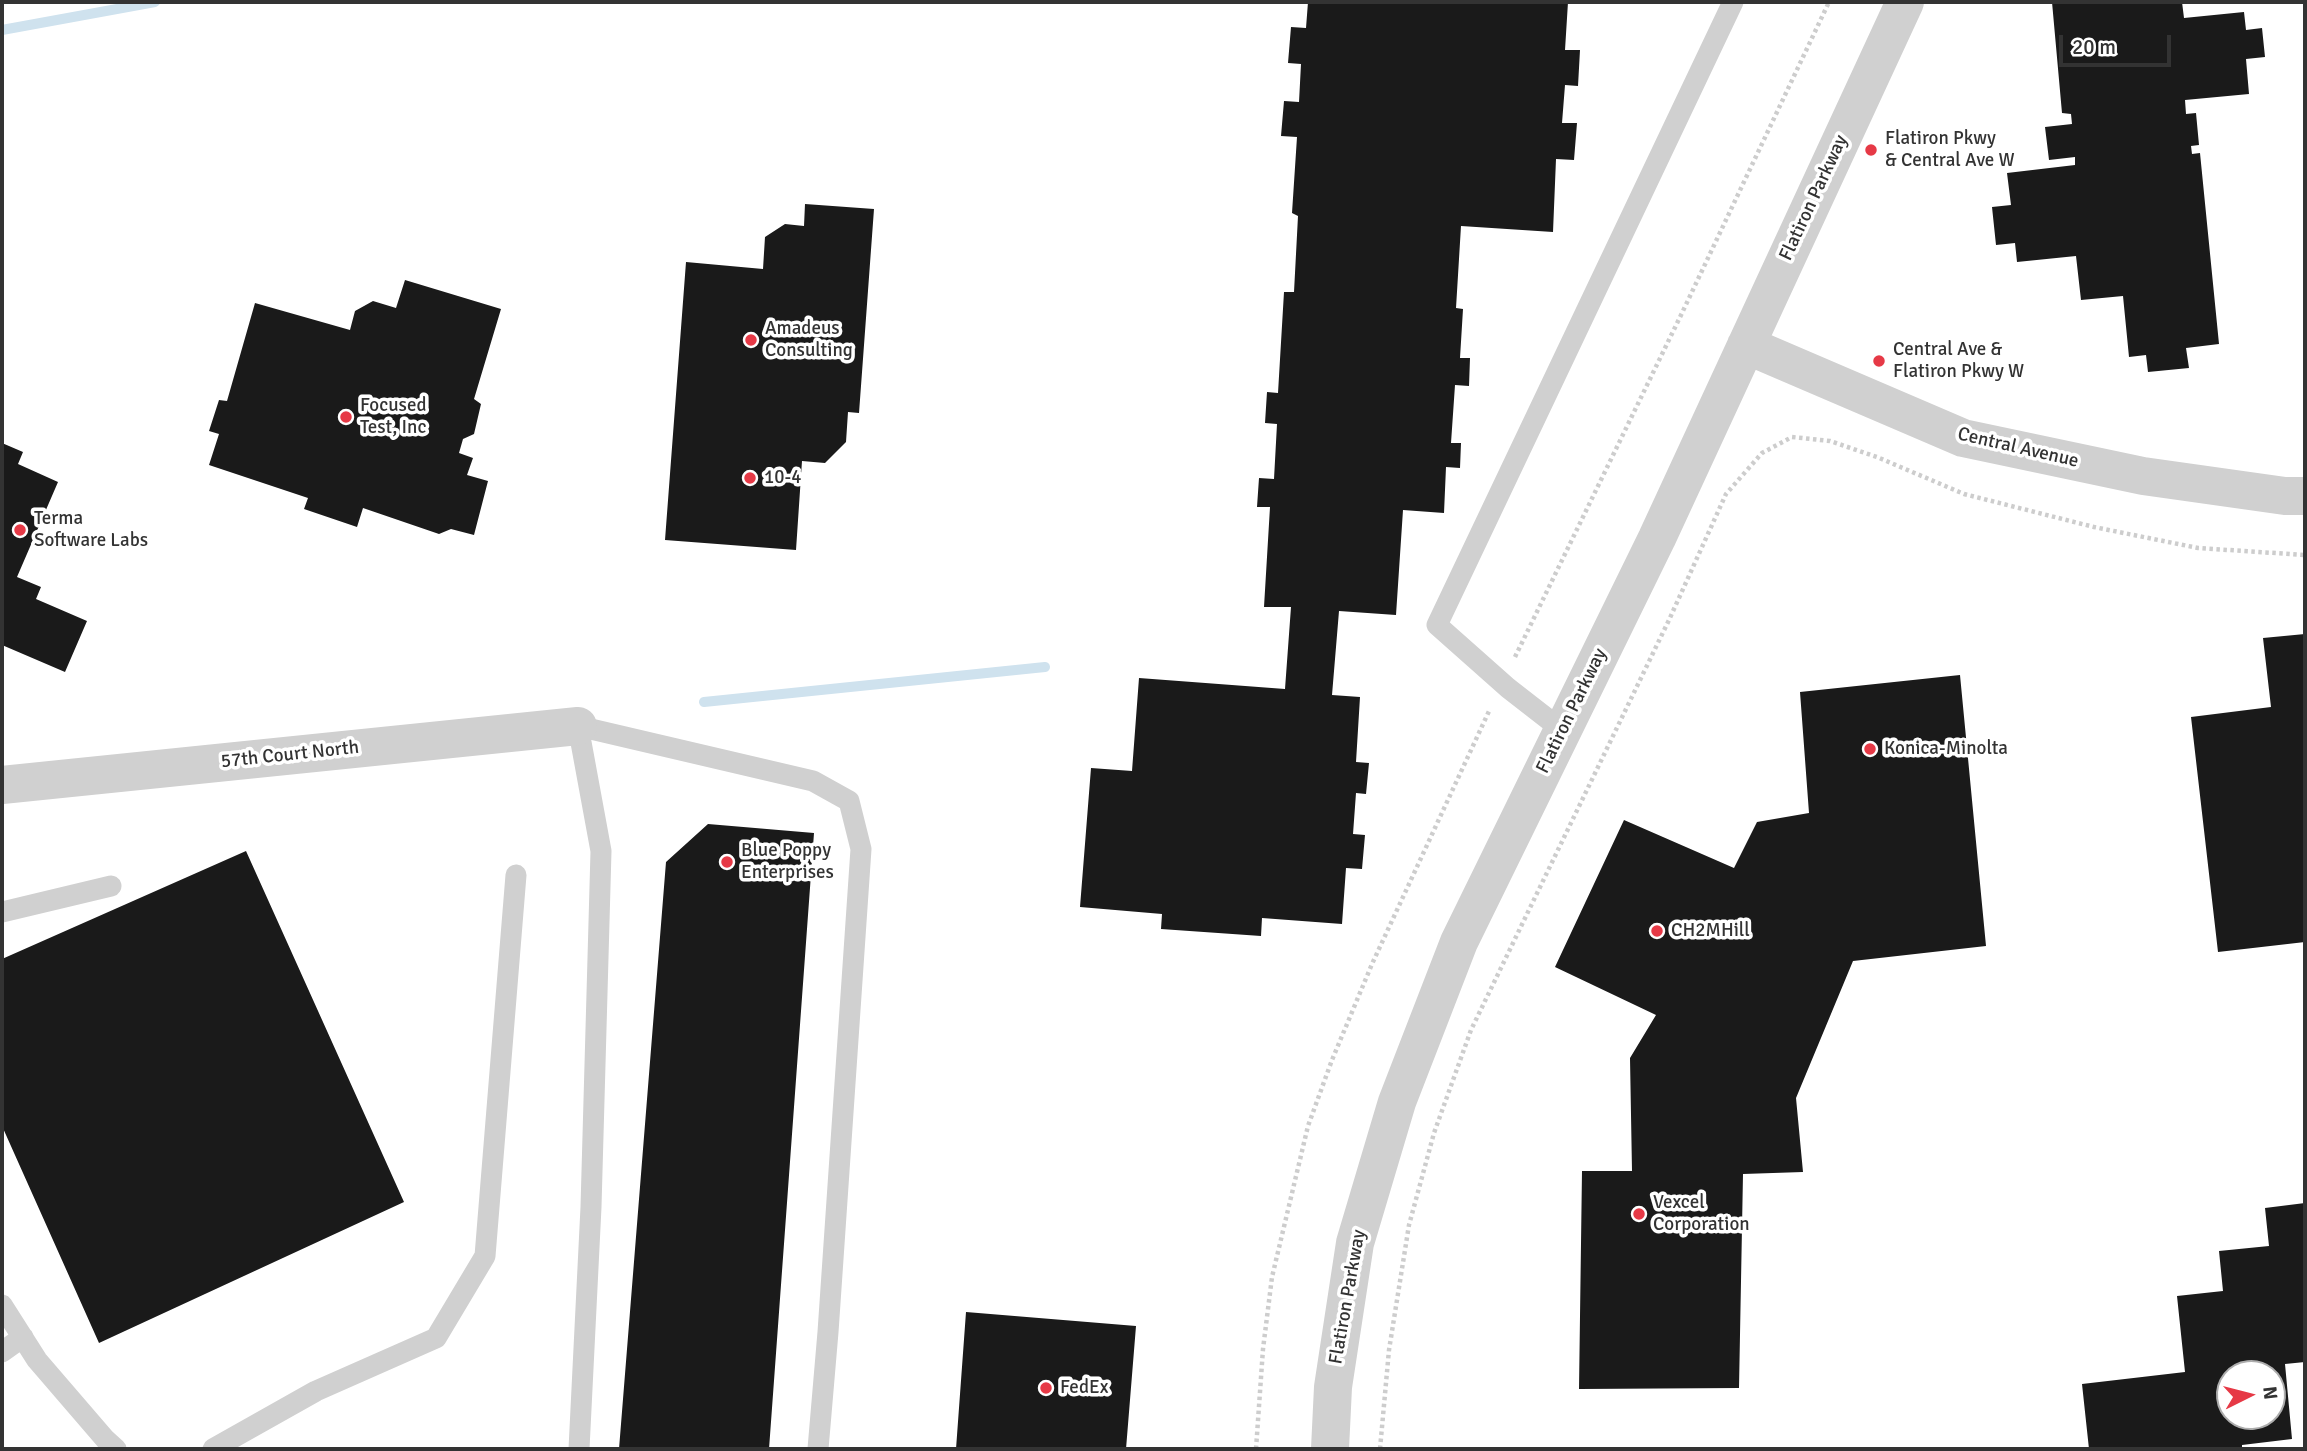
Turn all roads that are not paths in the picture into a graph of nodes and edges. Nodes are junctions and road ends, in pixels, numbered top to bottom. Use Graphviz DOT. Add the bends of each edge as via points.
graph roads {
  1 [pos="1733,2"];
  2 [pos="1905,2"];
  3 [pos="1746,345"];
  4 [pos="2305,496"];
  5 [pos="578,726"];
  6 [pos="1562,730"];
  7 [pos="2,785"];
  8 [pos="516,875"];
  9 [pos="111,886"];
  10 [pos="2,912"];
  11 [pos="2,1305"];
  12 [pos="23,1337"];
  13 [pos="2,1352"];
  14 [pos="116,1449"];
  15 [pos="213,1449"];
  16 [pos="579,1449"];
  17 [pos="818,1449"];
  18 [pos="1330,1449"];
  1 -- 6 [label="lane" via="1437,625"];
  2 -- 3 [label="street, Flatiron Parkway"];
  3 -- 4 [label="street, Central Avenue" via="1963,438 2143,476"];
  3 -- 6 [label="street, Flatiron Parkway"];
  5 -- 7 [label="street, 57th Court North"];
  5 -- 16 [label="lane" via="601,851"];
  5 -- 17 [label="lane" via="813,781 849,802 861,849"];
  6 -- 18 [label="street, Flatiron Parkway" via="1459,942 1397,1102 1355,1243 1333,1387"];
  8 -- 15 [label="lane" via="485,1256 436,1338 316,1391"];
  9 -- 10 [label="lane"];
  11 -- 12 [label="lane"];
  12 -- 13 [label="lane"];
  12 -- 14 [label="lane" via="37,1360"];
}
